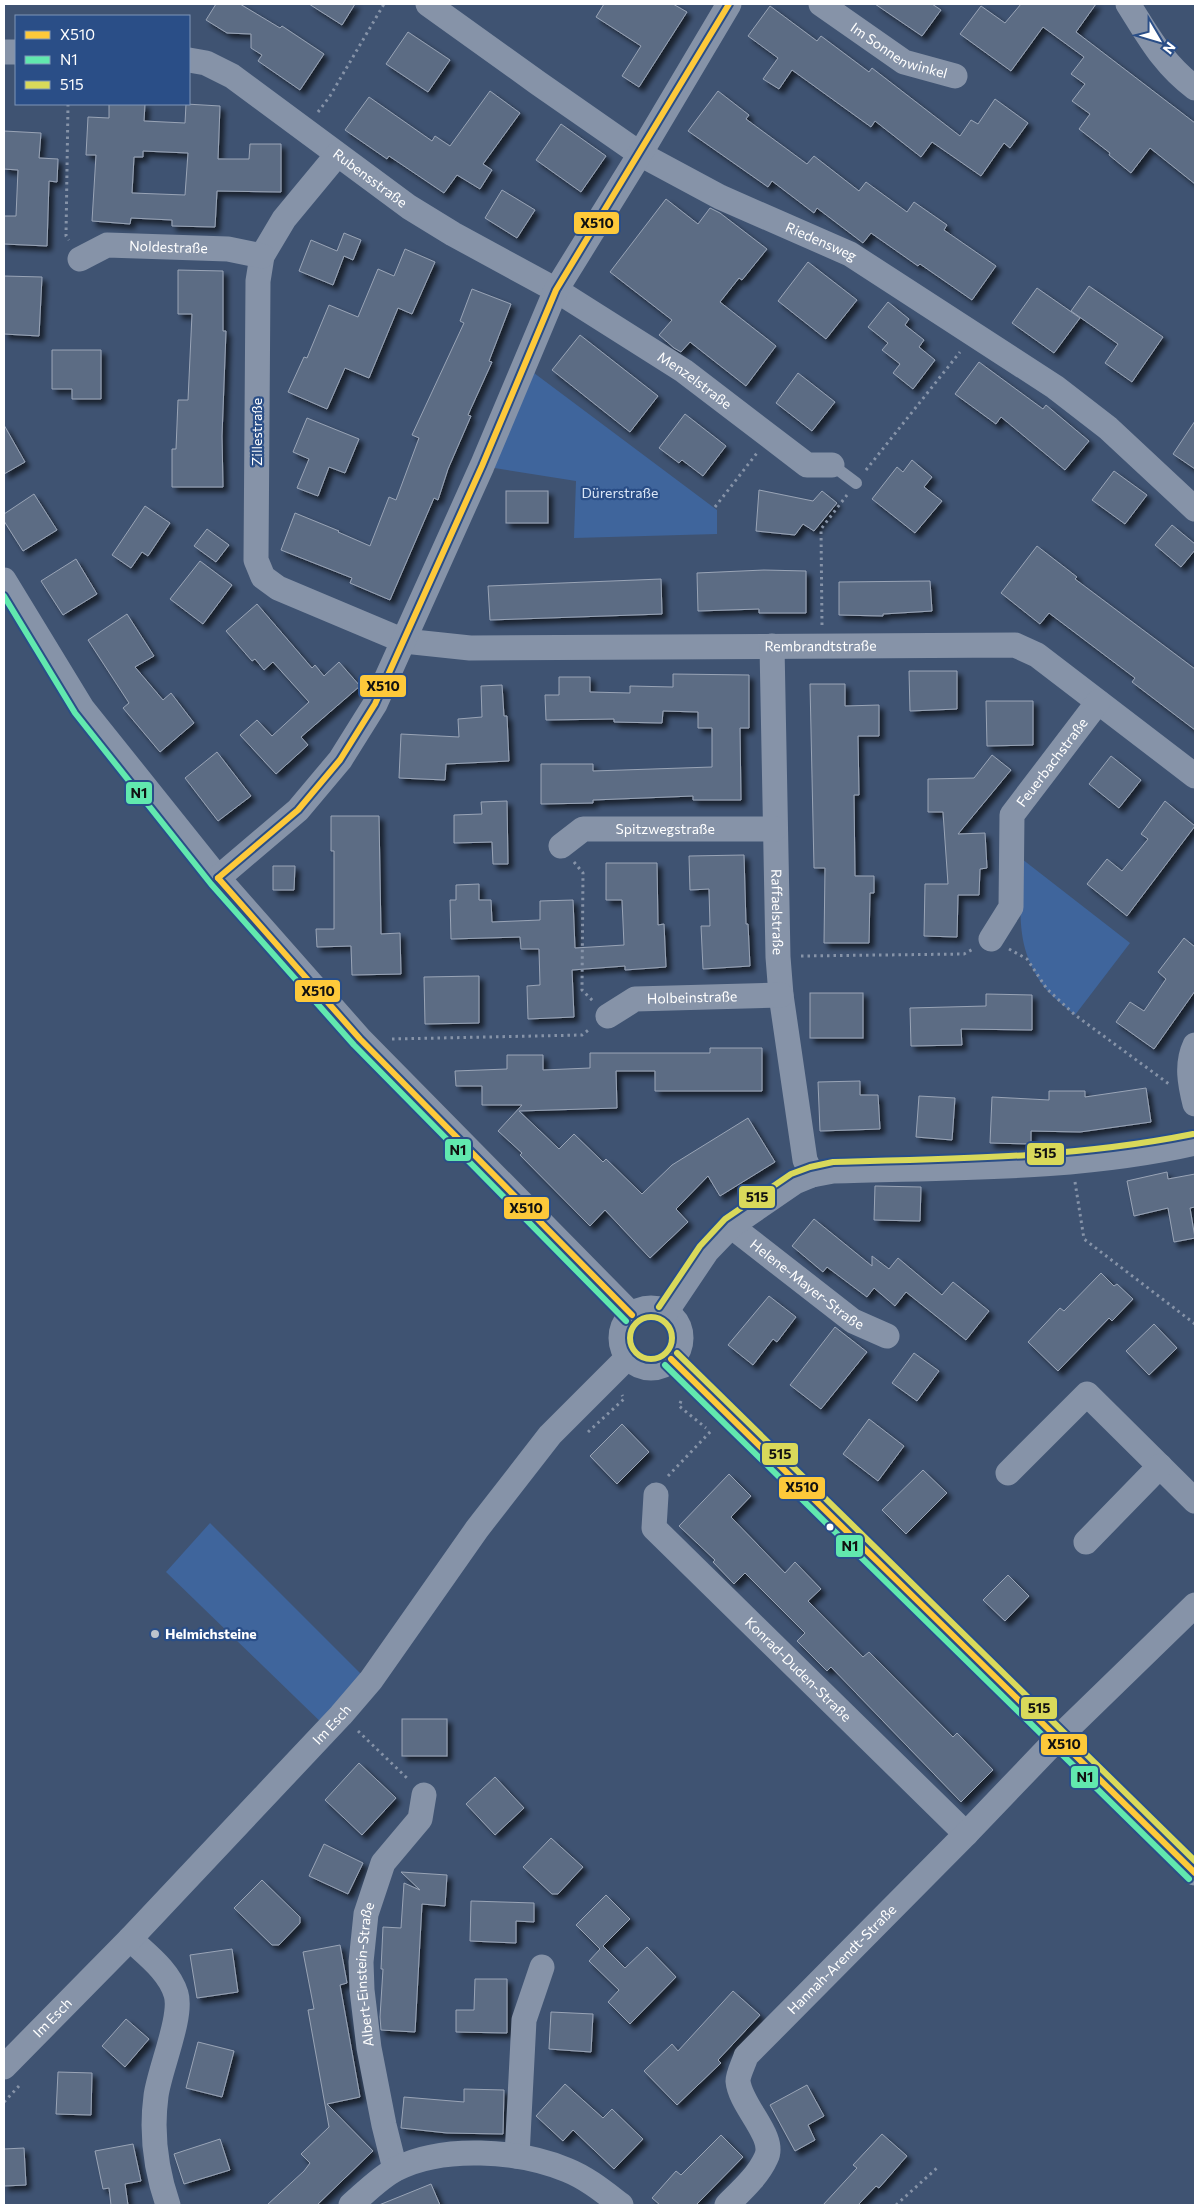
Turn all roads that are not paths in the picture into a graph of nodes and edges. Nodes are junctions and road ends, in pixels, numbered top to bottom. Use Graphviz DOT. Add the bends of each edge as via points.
graph roads {
  1 [pos="428,4"];
  2 [pos="821,4"];
  3 [pos="1128,4"];
  4 [pos="723,6"];
  5 [pos="190,60"];
  6 [pos="955,76"];
  7 [pos="1195,88"];
  8 [pos="640,154"];
  9 [pos="336,155"];
  10 [pos="262,256"];
  11 [pos="80,259"];
  12 [pos="556,290"];
  13 [pos="832,465"];
  14 [pos="856,483"];
  15 [pos="1195,509"];
  16 [pos="4,580"];
  17 [pos="404,641"];
  18 [pos="772,646"];
  19 [pos="1098,702"];
  20 [pos="1195,776"];
  21 [pos="775,829"];
  22 [pos="561,846"];
  23 [pos="218,878"];
  24 [pos="991,939"];
  25 [pos="781,995"];
  26 [pos="608,1016"];
  27 [pos="1195,1045"];
  28 [pos="1193,1096"];
  29 [pos="1195,1143"];
  30 [pos="812,1175"];
  31 [pos="731,1226"];
  32 [pos="666,1312"];
  33 [pos="632,1315"];
  34 [pos="887,1336"];
  35 [pos="628,1357"];
  36 [pos="672,1360"];
  37 [pos="1160,1466"];
  38 [pos="1008,1473"];
  39 [pos="656,1495"];
  40 [pos="1195,1501"];
  41 [pos="1086,1542"];
  42 [pos="1195,1605"];
  43 [pos="1058,1739"];
  44 [pos="424,1795"];
  45 [pos="966,1834"];
  46 [pos="1195,1873"];
  47 [pos="130,1939"];
  48 [pos="542,1967"];
  49 [pos="4,2067"];
  50 [pos="517,2156"];
  51 [pos="396,2169"];
  52 [pos="168,2205"];
  53 [pos="351,2205"];
  54 [pos="621,2205"];
  55 [pos="727,2205"];
  1 -- 8 [label="street, Riedensweg"];
  2 -- 6 [label="street, Im Sonnenwinkel" via="904,62"];
  3 -- 7 [label="street" via="1158,52"];
  4 -- 8 [label="street"];
  5 -- 9 [label="street, Rubensstraße" via="206,63 232,76"];
  8 -- 12 [label="street"];
  8 -- 15 [label="street, Riedensweg" via="720,197 850,254 1055,387 1108,428"];
  9 -- 10 [label="street, Zillestraße" via="284,219"];
  9 -- 12 [label="street, Rubensstraße" via="409,208"];
  10 -- 11 [label="street, Noldestraße" via="228,248 106,244"];
  10 -- 17 [label="street, Zillestraße" via="258,281 256,560 263,577 278,588"];
  12 -- 13 [label="street, Menzelstraße" via="684,371 808,465"];
  12 -- 17 [label="street"];
  13 -- 14 [label="lane"];
  16 -- 23 [label="street" via="82,708"];
  17 -- 18 [label="street, Rembrandtstraße" via="470,648"];
  17 -- 23 [label="street" via="374,704 340,760 298,810"];
  18 -- 19 [label="street, Rembrandtstraße" via="1015,645 1037,654"];
  18 -- 21 [label="street, Raffaelstraße"];
  19 -- 20 [label="street, Rembrandtstraße"];
  19 -- 24 [label="street, Feuerbachstraße" via="1012,815 1011,907"];
  21 -- 22 [label="street, Spitzwegstraße" via="583,829"];
  21 -- 25 [label="street, Raffaelstraße"];
  23 -- 33 [label="street" via="360,1039"];
  25 -- 26 [label="street, Holbeinstraße" via="635,1000"];
  25 -- 30 [label="street, Raffaelstraße" via="805,1160"];
  27 -- 28 [label="street" via="1190,1058"];
  29 -- 30 [label="street" via="1073,1163 833,1171"];
  30 -- 31 [label="street" via="795,1182"];
  31 -- 32 [label="street" via="707,1251"];
  31 -- 34 [label="street, Helene-Mayer-Straße" via="853,1321"];
  32 -- 33 [label="street" via="648,1308"];
  32 -- 36 [label="street" via="673,1318 680,1334"];
  33 -- 35 [label="street" via="626,1322 621,1340"];
  35 -- 36 [label="street" via="635,1364 654,1368"];
  35 -- 47 [label="street, Im Esch" via="550,1435 477,1529 376,1673 342,1715"];
  36 -- 43 [label="street"];
  37 -- 38 [label="street" via="1087,1394"];
  37 -- 40 [label="street"];
  37 -- 41 [label="street"];
  39 -- 45 [label="street, Konrad-Duden-Straße" via="654,1528"];
  42 -- 43 [label="street, Hannah-Arendt-Straße"];
  43 -- 45 [label="street, Hannah-Arendt-Straße"];
  43 -- 46 [label="street"];
  44 -- 51 [label="street, Albert-Einstein-Straße" via="420,1820 383,1863 366,1914 361,1962 369,2048"];
  45 -- 55 [label="street, Hannah-Arendt-Straße" via="746,2056 738,2081 746,2105 767,2140 768,2157"];
  47 -- 49 [label="street, Im Esch"];
  47 -- 52 [label="street" via="163,1970 177,1995 175,2022 156,2095 155,2148 159,2179"];
  48 -- 50 [label="street" via="524,2020"];
  50 -- 51 [label="street" via="454,2154 424,2159"];
  50 -- 54 [label="street" via="568,2171 592,2183"];
  51 -- 53 [label="street"];
}
